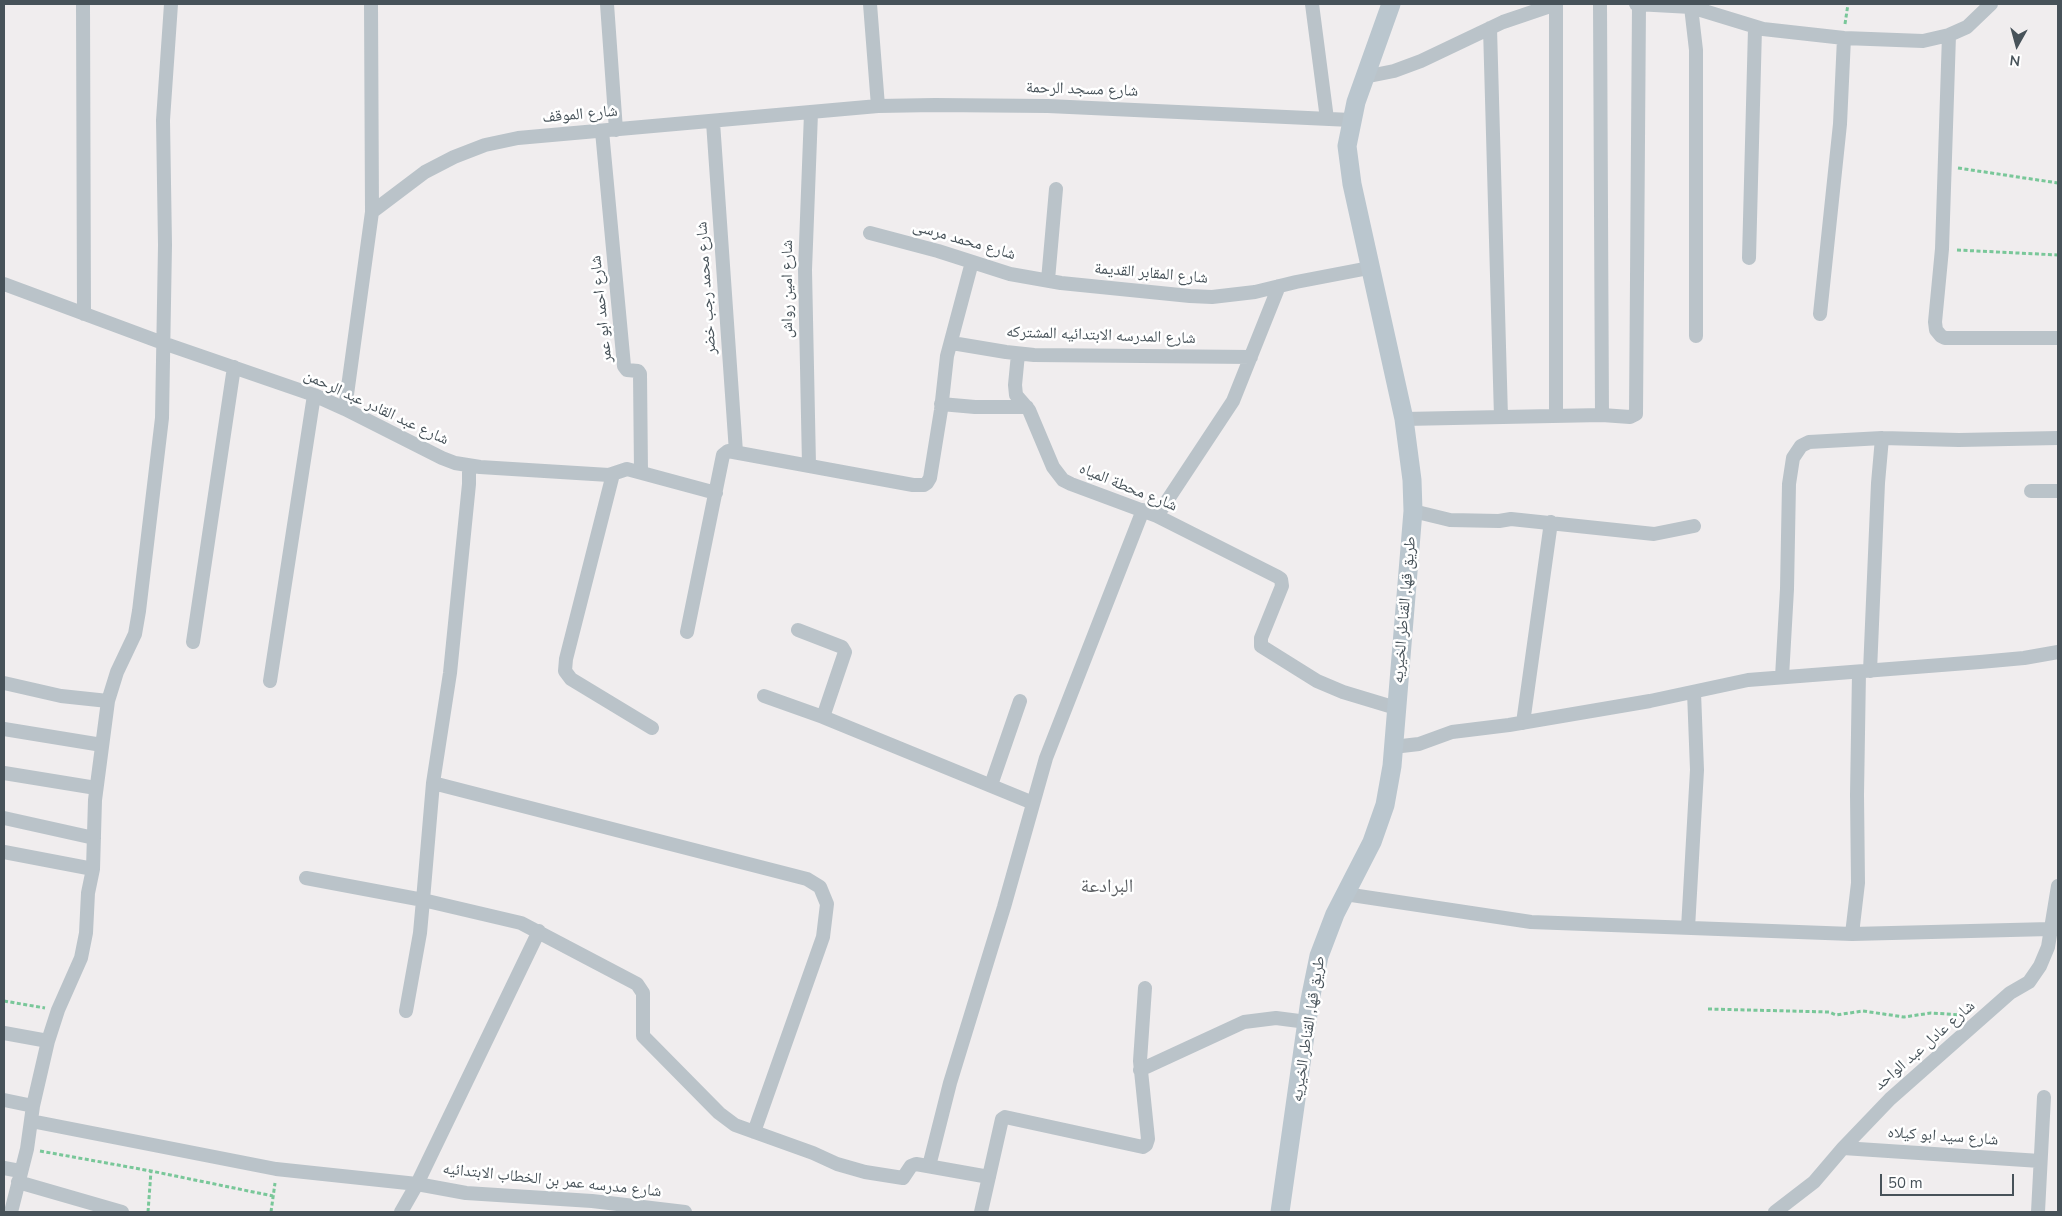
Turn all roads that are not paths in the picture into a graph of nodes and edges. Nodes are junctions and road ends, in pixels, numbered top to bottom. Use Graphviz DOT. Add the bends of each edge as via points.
graph roads {
  1 [pos="83,4"];
  2 [pos="171,4"];
  3 [pos="371,4"];
  4 [pos="608,4"];
  5 [pos="870,4"];
  6 [pos="1312,4"];
  7 [pos="1391,4"];
  8 [pos="1556,4"];
  9 [pos="1600,4"];
  10 [pos="1638,4"];
  11 [pos="1991,4"];
  12 [pos="1691,7"];
  13 [pos="1490,28"];
  14 [pos="1755,28"];
  15 [pos="1948,35"];
  16 [pos="1844,38"];
  17 [pos="1364,77"];
  18 [pos="878,106"];
  19 [pos="811,113"];
  20 [pos="1327,119"];
  21 [pos="1351,120"];
  22 [pos="713,122"];
  23 [pos="609,130"];
  24 [pos="1056,189"];
  25 [pos="372,212"];
  26 [pos="870,233"];
  27 [pos="1749,258"];
  28 [pos="972,262"];
  29 [pos="1369,268"];
  30 [pos="1048,280"];
  31 [pos="4,284"];
  32 [pos="1279,286"];
  33 [pos="84,314"];
  34 [pos="1820,314"];
  35 [pos="1696,336"];
  36 [pos="2058,338"];
  37 [pos="163,343"];
  38 [pos="952,343"];
  39 [pos="1018,354"];
  40 [pos="1251,357"];
  41 [pos="234,367"];
  42 [pos="314,395"];
  43 [pos="941,404"];
  44 [pos="1027,407"];
  45 [pos="345,409"];
  46 [pos="1602,415"];
  47 [pos="1556,416"];
  48 [pos="1501,417"];
  49 [pos="1404,419"];
  50 [pos="1882,438"];
  51 [pos="2058,438"];
  52 [pos="736,452"];
  53 [pos="809,465"];
  54 [pos="469,466"];
  55 [pos="641,472"];
  56 [pos="613,474"];
  57 [pos="2031,491"];
  58 [pos="2058,491"];
  59 [pos="716,493"];
  60 [pos="1143,510"];
  61 [pos="1414,511"];
  62 [pos="1158,516"];
  63 [pos="1551,522"];
  64 [pos="1694,526"];
  65 [pos="798,630"];
  66 [pos="687,632"];
  67 [pos="193,642"];
  68 [pos="2058,652"];
  69 [pos="1865,672"];
  70 [pos="1782,677"];
  71 [pos="270,681"];
  72 [pos="4,682"];
  73 [pos="1694,692"];
  74 [pos="764,696"];
  75 [pos="108,701"];
  76 [pos="1020,701"];
  77 [pos="1396,708"];
  78 [pos="823,717"];
  79 [pos="1523,722"];
  80 [pos="652,728"];
  81 [pos="4,729"];
  82 [pos="102,745"];
  83 [pos="1393,747"];
  84 [pos="4,773"];
  85 [pos="433,783"];
  86 [pos="991,786"];
  87 [pos="96,788"];
  88 [pos="1033,803"];
  89 [pos="4,818"];
  90 [pos="94,838"];
  91 [pos="4,852"];
  92 [pos="93,870"];
  93 [pos="306,878"];
  94 [pos="2058,886"];
  95 [pos="1345,894"];
  96 [pos="423,900"];
  97 [pos="1688,928"];
  98 [pos="2050,930"];
  99 [pos="539,931"];
  100 [pos="1852,934"];
  101 [pos="1146,988"];
  102 [pos="406,1011"];
  103 [pos="1307,1022"];
  104 [pos="4,1033"];
  105 [pos="48,1041"];
  106 [pos="1140,1070"];
  107 [pos="2044,1098"];
  108 [pos="4,1100"];
  109 [pos="33,1106"];
  110 [pos="31,1120"];
  111 [pos="754,1132"];
  112 [pos="1843,1148"];
  113 [pos="2040,1161"];
  114 [pos="929,1166"];
  115 [pos="4,1168"];
  116 [pos="19,1176"];
  117 [pos="989,1177"];
  118 [pos="417,1184"];
  119 [pos="11,1212"];
  120 [pos="122,1212"];
  121 [pos="401,1212"];
  122 [pos="685,1212"];
  123 [pos="981,1212"];
  124 [pos="1280,1212"];
  125 [pos="1775,1212"];
  126 [pos="2038,1212"];
  1 -- 33 [label="street"];
  2 -- 37 [label="street" via="163,120"];
  3 -- 25 [label="street"];
  4 -- 23 [label="street"];
  5 -- 18 [label="street"];
  6 -- 20 [label="street"];
  7 -- 17 [label="street, طريق قها, القناطر الخيريه"];
  8 -- 13 [label="street"];
  8 -- 47 [label="street"];
  9 -- 46 [label="street"];
  10 -- 12 [label="street"];
  10 -- 46 [label="street" via="1638,410 1630,417"];
  11 -- 15 [label="street" via="1968,27"];
  12 -- 14 [label="street"];
  12 -- 35 [label="street" via="1696,50"];
  13 -- 17 [label="street" via="1421,61"];
  13 -- 48 [label="street"];
  14 -- 16 [label="street"];
  14 -- 27 [label="street"];
  15 -- 16 [label="street" via="1923,41"];
  15 -- 36 [label="street" via="1942,249 1936,330 1941,336 1955,338"];
  16 -- 34 [label="street" via="1840,124"];
  17 -- 21 [label="street, طريق قها, القناطر الخيريه"];
  18 -- 19 [label="street, شارع مسجد الرحمة"];
  18 -- 20 [label="street, شارع مسجد الرحمة" via="1048,106"];
  19 -- 22 [label="street, شارع الموقف"];
  19 -- 53 [label="street, شارع امين رواش" via="805,270"];
  20 -- 21 [label="street, شارع مسجد الرحمة"];
  21 -- 29 [label="street, طريق قها, القناطر الخيريه" via="1348,165"];
  22 -- 23 [label="street, شارع الموقف"];
  22 -- 52 [label="street, شارع محمد رجب خضر"];
  23 -- 25 [label="street, شارع الموقف" via="518,138 485,146 425,172"];
  23 -- 55 [label="street, شارع احمد ابو عمر" via="624,366 640,374"];
  24 -- 30 [label="street"];
  25 -- 45 [label="street"];
  26 -- 28 [label="street, شارع محمد مرسى"];
  28 -- 30 [label="street, شارع محمد مرسى" via="1010,274"];
  28 -- 38 [label="street"];
  29 -- 32 [label="street, شارع المقابر القديمة"];
  29 -- 49 [label="street, طريق قها, القناطر الخيريه"];
  30 -- 32 [label="street, شارع المقابر القديمة" via="1190,296 1234,295"];
  31 -- 33 [label="street, شارع عبد القادر عبد الرحمن"];
  32 -- 40 [label="street"];
  33 -- 37 [label="street, شارع عبد القادر عبد الرحمن"];
  37 -- 41 [label="street, شارع عبد القادر عبد الرحمن"];
  37 -- 75 [label="street" via="162,418 139,611 135,634"];
  38 -- 39 [label="street, شارع المدرسه الابتدائيه المشتركه"];
  38 -- 43 [label="street" via="947,356"];
  39 -- 40 [label="street, شارع المدرسه الابتدائيه المشتركه"];
  39 -- 44 [label="street, شارع محطة المياه" via="1015,390"];
  40 -- 62 [label="street" via="1226,414"];
  41 -- 42 [label="street, شارع عبد القادر عبد الرحمن"];
  41 -- 67 [label="street"];
  42 -- 45 [label="street, شارع عبد القادر عبد الرحمن"];
  42 -- 71 [label="street"];
  43 -- 44 [label="street"];
  43 -- 53 [label="street" via="930,478 924,485"];
  44 -- 60 [label="street, شارع محطة المياه" via="1053,467 1063,480"];
  45 -- 54 [label="street, شارع عبد القادر عبد الرحمن" via="442,458"];
  46 -- 47 [label="street"];
  47 -- 48 [label="street"];
  48 -- 49 [label="street"];
  49 -- 61 [label="street, طريق قها, القناطر الخيريه"];
  50 -- 51 [label="street"];
  50 -- 69 [label="street"];
  50 -- 70 [label="street" via="1809,442 1801,446 1793,458 1789,484"];
  52 -- 53 [label="street"];
  52 -- 59 [label="street" via="728,451 723,455"];
  54 -- 56 [label="street, شارع عبد القادر عبد الرحمن"];
  54 -- 85 [label="street" via="450,673"];
  55 -- 56 [label="street, شارع عبد القادر عبد الرحمن" via="627,469"];
  55 -- 59 [label="street, شارع عبد القادر عبد الرحمن"];
  56 -- 80 [label="street" via="565,671 571,679"];
  57 -- 58 [label="street"];
  59 -- 66 [label="street"];
  60 -- 62 [label="street, شارع محطة المياه"];
  60 -- 88 [label="street" via="1061,718"];
  61 -- 63 [label="street" via="1450,520"];
  61 -- 77 [label="street, طريق قها, القناطر الخيريه"];
  62 -- 77 [label="street, شارع محطة المياه" via="1278,577 1282,586 1260,646 1318,681"];
  63 -- 64 [label="street" via="1654,534"];
  63 -- 79 [label="street"];
  65 -- 78 [label="street" via="842,647 845,652"];
  68 -- 69 [label="street"];
  69 -- 70 [label="street"];
  69 -- 100 [label="street" via="1857,795 1858,883"];
  70 -- 73 [label="street" via="1748,680"];
  72 -- 75 [label="street" via="61,696"];
  73 -- 79 [label="street"];
  73 -- 97 [label="street" via="1697,770"];
  74 -- 78 [label="street"];
  75 -- 82 [label="street"];
  76 -- 86 [label="street"];
  77 -- 83 [label="street, طريق قها, القناطر الخيريه"];
  78 -- 86 [label="street"];
  79 -- 83 [label="street" via="1452,732 1419,744"];
  81 -- 82 [label="street"];
  82 -- 87 [label="street"];
  83 -- 95 [label="street, طريق قها, القناطر الخيريه" via="1389,786 1379,824"];
  84 -- 87 [label="street"];
  85 -- 96 [label="street"];
  85 -- 111 [label="street" via="807,879 820,887 828,904 823,937"];
  86 -- 88 [label="street"];
  87 -- 90 [label="street"];
  88 -- 114 [label="street"];
  89 -- 90 [label="street"];
  90 -- 92 [label="street"];
  91 -- 92 [label="street"];
  92 -- 105 [label="street" via="81,958"];
  93 -- 96 [label="street"];
  94 -- 98 [label="street, شارع عادل عبد الواحد"];
  95 -- 97 [label="street" via="1531,922"];
  95 -- 103 [label="street, طريق قها, القناطر الخيريه" via="1319,956"];
  96 -- 99 [label="street" via="504,918"];
  96 -- 102 [label="street"];
  97 -- 100 [label="street"];
  98 -- 100 [label="street"];
  98 -- 112 [label="street, شارع عادل عبد الواحد" via="2048,947 2040,966 2028,982 1890,1099"];
  99 -- 111 [label="street" via="637,984 643,993 642,1033 645,1040 726,1119"];
  99 -- 118 [label="street"];
  101 -- 106 [label="street"];
  103 -- 106 [label="street" via="1276,1018 1244,1022"];
  103 -- 124 [label="street, طريق قها, القناطر الخيريه"];
  104 -- 105 [label="street"];
  105 -- 109 [label="street"];
  106 -- 117 [label="street" via="1146,1145 1005,1117"];
  107 -- 113 [label="street"];
  108 -- 109 [label="street"];
  109 -- 110 [label="street"];
  110 -- 116 [label="street"];
  110 -- 118 [label="street, شارع مدرسه عمر بن الخطاب الابتدائيه" via="276,1169"];
  111 -- 114 [label="street" via="865,1172 901,1178 913,1165"];
  112 -- 113 [label="street, شارع سيد ابو كيلاه"];
  112 -- 125 [label="street, شارع عادل عبد الواحد" via="1814,1182"];
  113 -- 126 [label="street"];
  114 -- 117 [label="street"];
  115 -- 116 [label="street"];
  116 -- 119 [label="street"];
  116 -- 120 [label="street"];
  117 -- 123 [label="street"];
  118 -- 121 [label="street"];
  118 -- 122 [label="street, شارع مدرسه عمر بن الخطاب الابتدائيه" via="466,1193 592,1201"];
}
